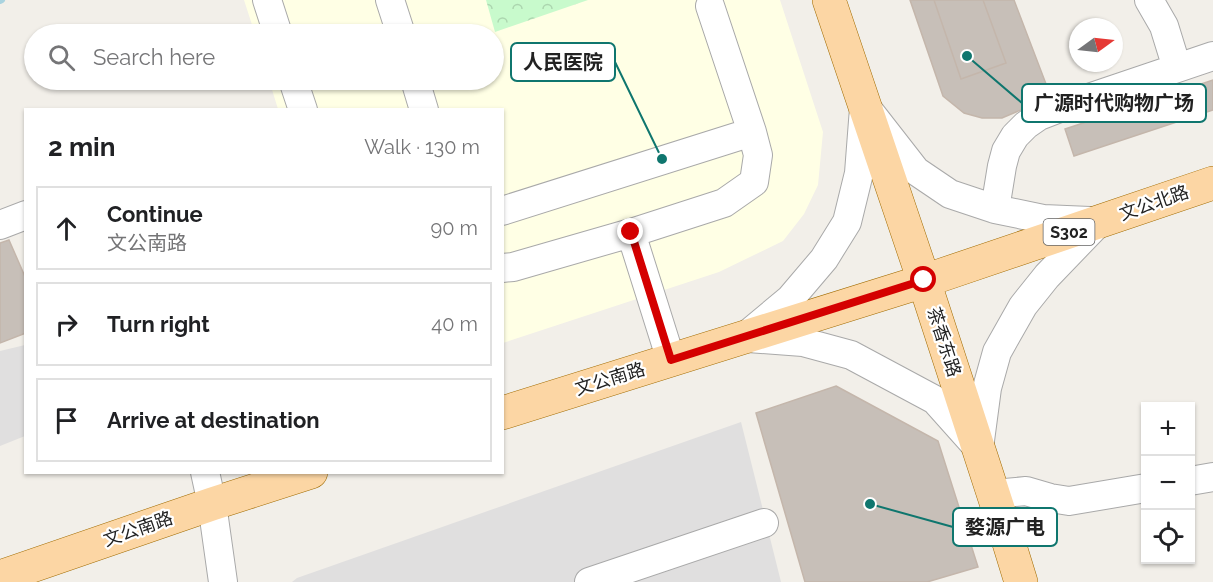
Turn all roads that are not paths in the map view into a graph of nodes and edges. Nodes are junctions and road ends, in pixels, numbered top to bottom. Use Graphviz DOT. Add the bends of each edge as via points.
graph roads {
  1 [pos="267,0"];
  2 [pos="390,0"];
  3 [pos="829,0"];
  4 [pos="1149,0"];
  5 [pos="710,6"];
  6 [pos="275,24"];
  7 [pos="398,24"];
  8 [pos="1213,56"];
  9 [pos="1177,68"];
  10 [pos="296,90"];
  11 [pos="418,90"];
  12 [pos="864,103"];
  13 [pos="302,108"];
  14 [pos="423,108"];
  15 [pos="752,132"];
  16 [pos="1213,183"];
  17 [pos="995,209"];
  18 [pos="504,210"];
  19 [pos="24,216"];
  20 [pos="1099,222"];
  21 [pos="0,225"];
  22 [pos="631,232"];
  23 [pos="504,268"];
  24 [pos="924,280"];
  25 [pos="743,337"];
  26 [pos="671,360"];
  27 [pos="504,412"];
  28 [pos="979,448"];
  29 [pos="298,474"];
  30 [pos="1213,477"];
  31 [pos="1195,480"];
  32 [pos="208,488"];
  33 [pos="1141,489"];
  34 [pos="994,494"];
  35 [pos="764,523"];
  36 [pos="0,577"];
  37 [pos="223,582"];
  38 [pos="589,582"];
  39 [pos="1021,582"];
  1 -- 6 [label="street"];
  2 -- 7 [label="street"];
  3 -- 12 [label="main road, 茶香东路"];
  4 -- 9 [label="street" via="1164,26"];
  5 -- 15 [label="street"];
  8 -- 9 [label="street"];
  9 -- 17 [label="street" via="1065,106 1026,125 1006,151"];
  10 -- 13 [label="street"];
  11 -- 14 [label="street"];
  12 -- 17 [label="street" via="916,171 950,194"];
  12 -- 24 [label="main road, 茶香东路"];
  12 -- 25 [label="street" via="860,173 847,222 824,259 790,299"];
  15 -- 18 [label="street"];
  15 -- 22 [label="street" via="758,155 754,182 724,203"];
  16 -- 20 [label="main road, 文公北路 / S302"];
  17 -- 20 [label="street" via="1043,219"];
  19 -- 21 [label="street"];
  20 -- 24 [label="main road, 文公北路 / S302"];
  20 -- 28 [label="street" via="1023,306 997,352 987,387"];
  22 -- 23 [label="street"];
  22 -- 26 [label="street"];
  24 -- 25 [label="main road, 文公南路"];
  24 -- 28 [label="main road, 茶香东路"];
  25 -- 26 [label="main road, 文公南路"];
  25 -- 28 [label="street" via="803,342 851,355 935,400"];
  26 -- 27 [label="main road, 文公南路"];
  28 -- 34 [label="main road, 茶香东路"];
  29 -- 32 [label="main road, 文公南路"];
  30 -- 31 [label="street"];
  32 -- 36 [label="main road, 文公南路"];
  32 -- 37 [label="street"];
  33 -- 34 [label="street" via="1069,501 1026,491"];
  34 -- 39 [label="main road, 茶香东路"];
  35 -- 38 [label="street"];
}
